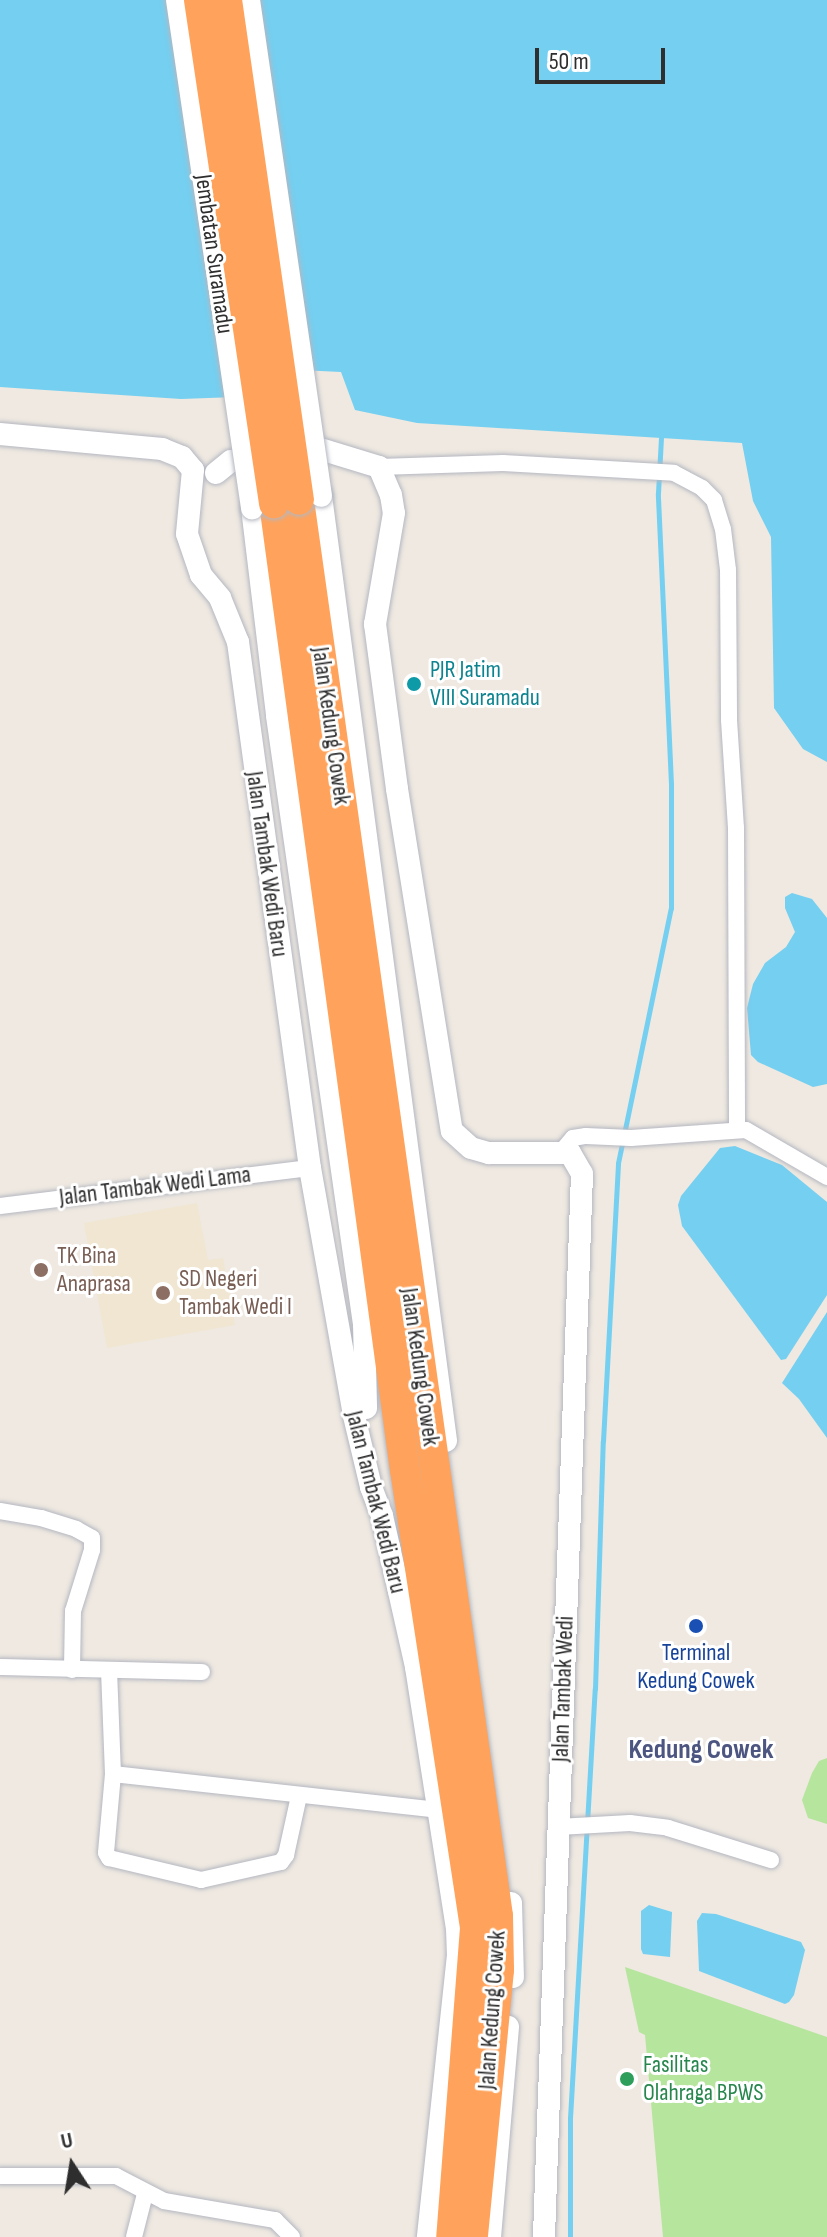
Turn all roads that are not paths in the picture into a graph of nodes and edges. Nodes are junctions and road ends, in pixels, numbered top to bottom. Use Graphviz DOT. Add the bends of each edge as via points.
graph roads {
  1 [pos="177,0"];
  2 [pos="199,0"];
  3 [pos="227,0"];
  4 [pos="249,0"];
  5 [pos="0,434"];
  6 [pos="379,467"];
  7 [pos="204,472"];
  8 [pos="286,502"];
  9 [pos="737,1130"];
  10 [pos="562,1151"];
  11 [pos="310,1168"];
  12 [pos="827,1177"];
  13 [pos="0,1206"];
  14 [pos="0,1511"];
  15 [pos="382,1516"];
  16 [pos="0,1667"];
  17 [pos="72,1670"];
  18 [pos="109,1670"];
  19 [pos="202,1672"];
  20 [pos="113,1774"];
  21 [pos="299,1796"];
  22 [pos="440,1810"];
  23 [pos="567,1826"];
  24 [pos="771,1860"];
  25 [pos="0,2176"];
  26 [pos="145,2194"];
  27 [pos="134,2237"];
  28 [pos="292,2237"];
  29 [pos="428,2237"];
  30 [pos="451,2237"];
  31 [pos="473,2237"];
  32 [pos="490,2237"];
  33 [pos="544,2237"];
  1 -- 8 [label="main road, Jembatan Suramadu, bridge"];
  2 -- 8 [label="highway, Jembatan Suramadu, bridge"];
  3 -- 8 [label="highway, Jembatan Suramadu, bridge"];
  4 -- 8 [label="main road, bridge"];
  5 -- 7 [label="main road" via="162,449"];
  6 -- 7 [label="main road" via="335,454 321,462 234,477"];
  6 -- 9 [label="street" via="503,463 674,473 714,500 728,570"];
  6 -- 10 [label="main road" via="394,513 375,624 447,1118 459,1140 471,1148 489,1153"];
  7 -- 11 [label="main road, Jalan Tambak Wedi Baru" via="187,534 197,567 230,617 238,642"];
  8 -- 15 [label="main road" via="277,716 364,1324 363,1390"];
  8 -- 30 [label="highway, Jalan Kedung Cowek" via="405,1470 475,1928"];
  8 -- 31 [label="highway, Jalan Kedung Cowek" via="498,1916 499,1970"];
  8 -- 32 [label="main road" via="512,1915 513,1971"];
  9 -- 10 [label="street" via="573,1138"];
  9 -- 12 [label="street" via="772,1142"];
  10 -- 23 [label="main road, Jalan Tambak Wedi" via="576,1160 582,1174"];
  11 -- 13 [label="street, Jalan Tambak Wedi Lama"];
  11 -- 15 [label="main road, Jalan Tambak Wedi Baru" via="354,1416"];
  14 -- 17 [label="street" via="41,1518 92,1538 73,1611"];
  15 -- 22 [label="main road, Jalan Tambak Wedi Baru" via="416,1667"];
  16 -- 17 [label="street"];
  17 -- 18 [label="street"];
  18 -- 19 [label="street"];
  18 -- 20 [label="street"];
  20 -- 21 [label="street"];
  20 -- 21 [label="street" via="108,1857 201,1880 281,1862"];
  21 -- 22 [label="street"];
  22 -- 29 [label="main road, Jalan Tambak Wedi Baru" via="458,1955"];
  23 -- 24 [label="street" via="630,1823 668,1828"];
  23 -- 33 [label="main road, Jalan Tambak Wedi"];
  25 -- 26 [label="street" via="116,2176"];
  26 -- 27 [label="street"];
  26 -- 28 [label="street" via="275,2220"];
}
